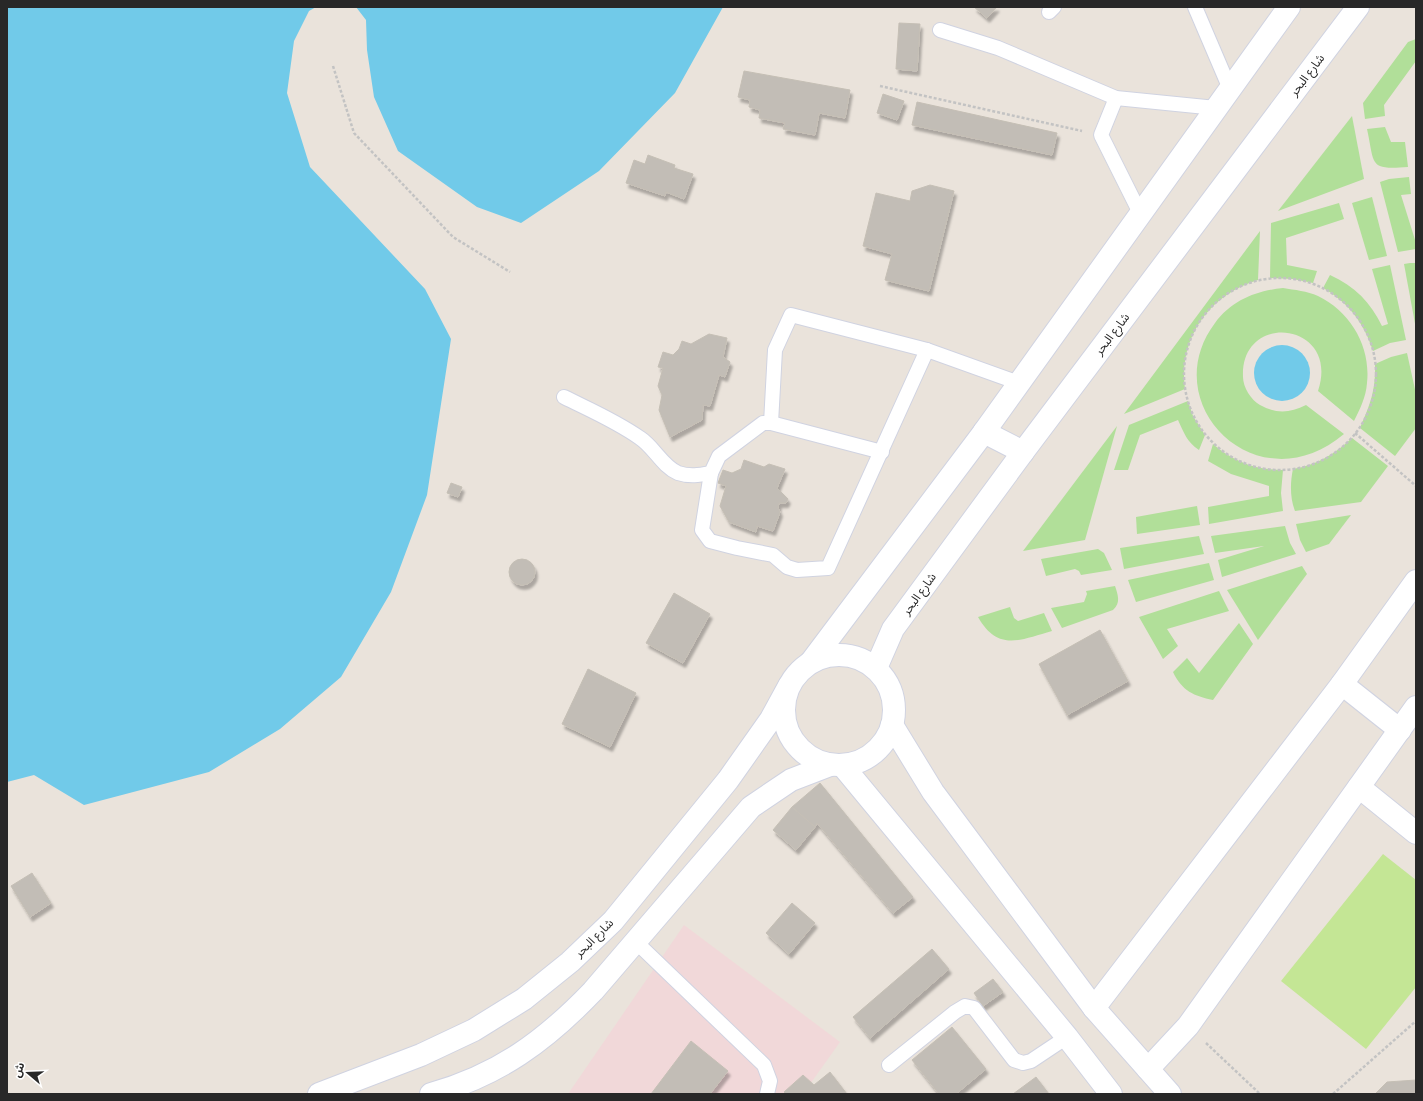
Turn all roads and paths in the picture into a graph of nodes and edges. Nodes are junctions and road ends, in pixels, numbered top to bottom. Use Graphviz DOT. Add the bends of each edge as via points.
graph roads {
  1 [pos="1195,7"];
  2 [pos="1289,7"];
  3 [pos="1358,7"];
  4 [pos="940,30"];
  5 [pos="333,66"];
  6 [pos="880,86"];
  7 [pos="1230,89"];
  8 [pos="1116,98"];
  9 [pos="1216,108"];
  10 [pos="1101,135"];
  11 [pos="1140,213"];
  12 [pos="510,272"];
  13 [pos="927,350"];
  14 [pos="1020,383"];
  15 [pos="564,397"];
  16 [pos="770,423"];
  17 [pos="984,432"];
  18 [pos="1355,433"];
  19 [pos="882,452"];
  20 [pos="1023,452"];
  21 [pos="711,473"];
  22 [pos="1416,486"];
  23 [pos="1416,581"];
  24 [pos="811,662"];
  25 [pos="876,668"];
  26 [pos="1342,684"];
  27 [pos="789,686"];
  28 [pos="1416,708"];
  29 [pos="892,725"];
  30 [pos="1400,730"];
  31 [pos="836,765"];
  32 [pos="728,780"];
  33 [pos="1359,787"];
  34 [pos="751,807"];
  35 [pos="1416,833"];
  36 [pos="636,942"];
  37 [pos="1094,1008"];
  38 [pos="1416,1021"];
  39 [pos="1188,1026"];
  40 [pos="1067,1037"];
  41 [pos="889,1065"];
  42 [pos="1148,1069"];
  43 [pos="319,1094"];
  44 [pos="431,1094"];
  45 [pos="767,1094"];
  46 [pos="1111,1094"];
  47 [pos="1170,1094"];
  48 [pos="1260,1094"];
  49 [pos="1333,1094"];
  1 -- 7 [label="lane"];
  2 -- 7 [label="main road"];
  3 -- 20 [label="main road, شارع البحر"];
  4 -- 8 [label="lane" via="998,48"];
  5 -- 12 [label="path" via="354,133 453,237"];
  6 -- 10 [label="path"];
  7 -- 9 [label="main road"];
  8 -- 9 [label="lane"];
  8 -- 10 [label="lane"];
  9 -- 11 [label="main road"];
  10 -- 11 [label="lane"];
  11 -- 14 [label="main road"];
  13 -- 14 [label="lane"];
  13 -- 16 [label="lane" via="791,315 775,350"];
  13 -- 19 [label="lane"];
  14 -- 17 [label="main road"];
  15 -- 21 [label="lane" via="642,439 661,460 677,472 694,476"];
  16 -- 19 [label="lane"];
  16 -- 21 [label="lane" via="763,423 719,456"];
  17 -- 20 [label="main road"];
  17 -- 24 [label="main road"];
  18 -- 18 [label="path" via="1360,428 1372,398 1375,364 1369,340 1359,320 1335,295 1304,281 1264,279 1227,294 1202,318 1187,349 1184,371 1186,394 1199,426 1224,453 1256,467 1270,470 1293,469 1331,455"];
  18 -- 22 [label="path"];
  19 -- 21 [label="lane" via="828,568 797,570 787,567 773,555 710,541 702,530"];
  20 -- 25 [label="main road, شارع البحر" via="893,629"];
  23 -- 26 [label="main road"];
  24 -- 25 [label="main road" via="833,654 856,657"];
  24 -- 27 [label="main road" via="798,672"];
  25 -- 29 [label="main road" via="888,684 894,704"];
  26 -- 30 [label="main road"];
  26 -- 37 [label="main road"];
  27 -- 31 [label="main road" via="784,711 790,736 806,755"];
  27 -- 32 [label="main road, شارع البحر" via="771,719"];
  28 -- 30 [label="main road"];
  29 -- 31 [label="main road" via="881,745 863,759"];
  29 -- 37 [label="main road" via="933,792"];
  30 -- 33 [label="main road"];
  31 -- 34 [label="main road" via="791,780"];
  31 -- 40 [label="main road"];
  32 -- 34 [label="main road"];
  32 -- 43 [label="main road, شارع البحر" via="613,921 570,962 524,999 474,1030 421,1055"];
  33 -- 35 [label="main road"];
  33 -- 39 [label="main road"];
  34 -- 36 [label="main road"];
  36 -- 44 [label="main road" via="566,1020 537,1044 505,1064 471,1080"];
  36 -- 45 [label="lane" via="764,1065 770,1080"];
  37 -- 42 [label="main road"];
  38 -- 49 [label="path"];
  39 -- 42 [label="main road"];
  39 -- 48 [label="path"];
  40 -- 41 [label="lane" via="1031,1061 1023,1063 1014,1060 974,1008 965,1006"];
  40 -- 46 [label="main road"];
  42 -- 47 [label="main road"];
}
